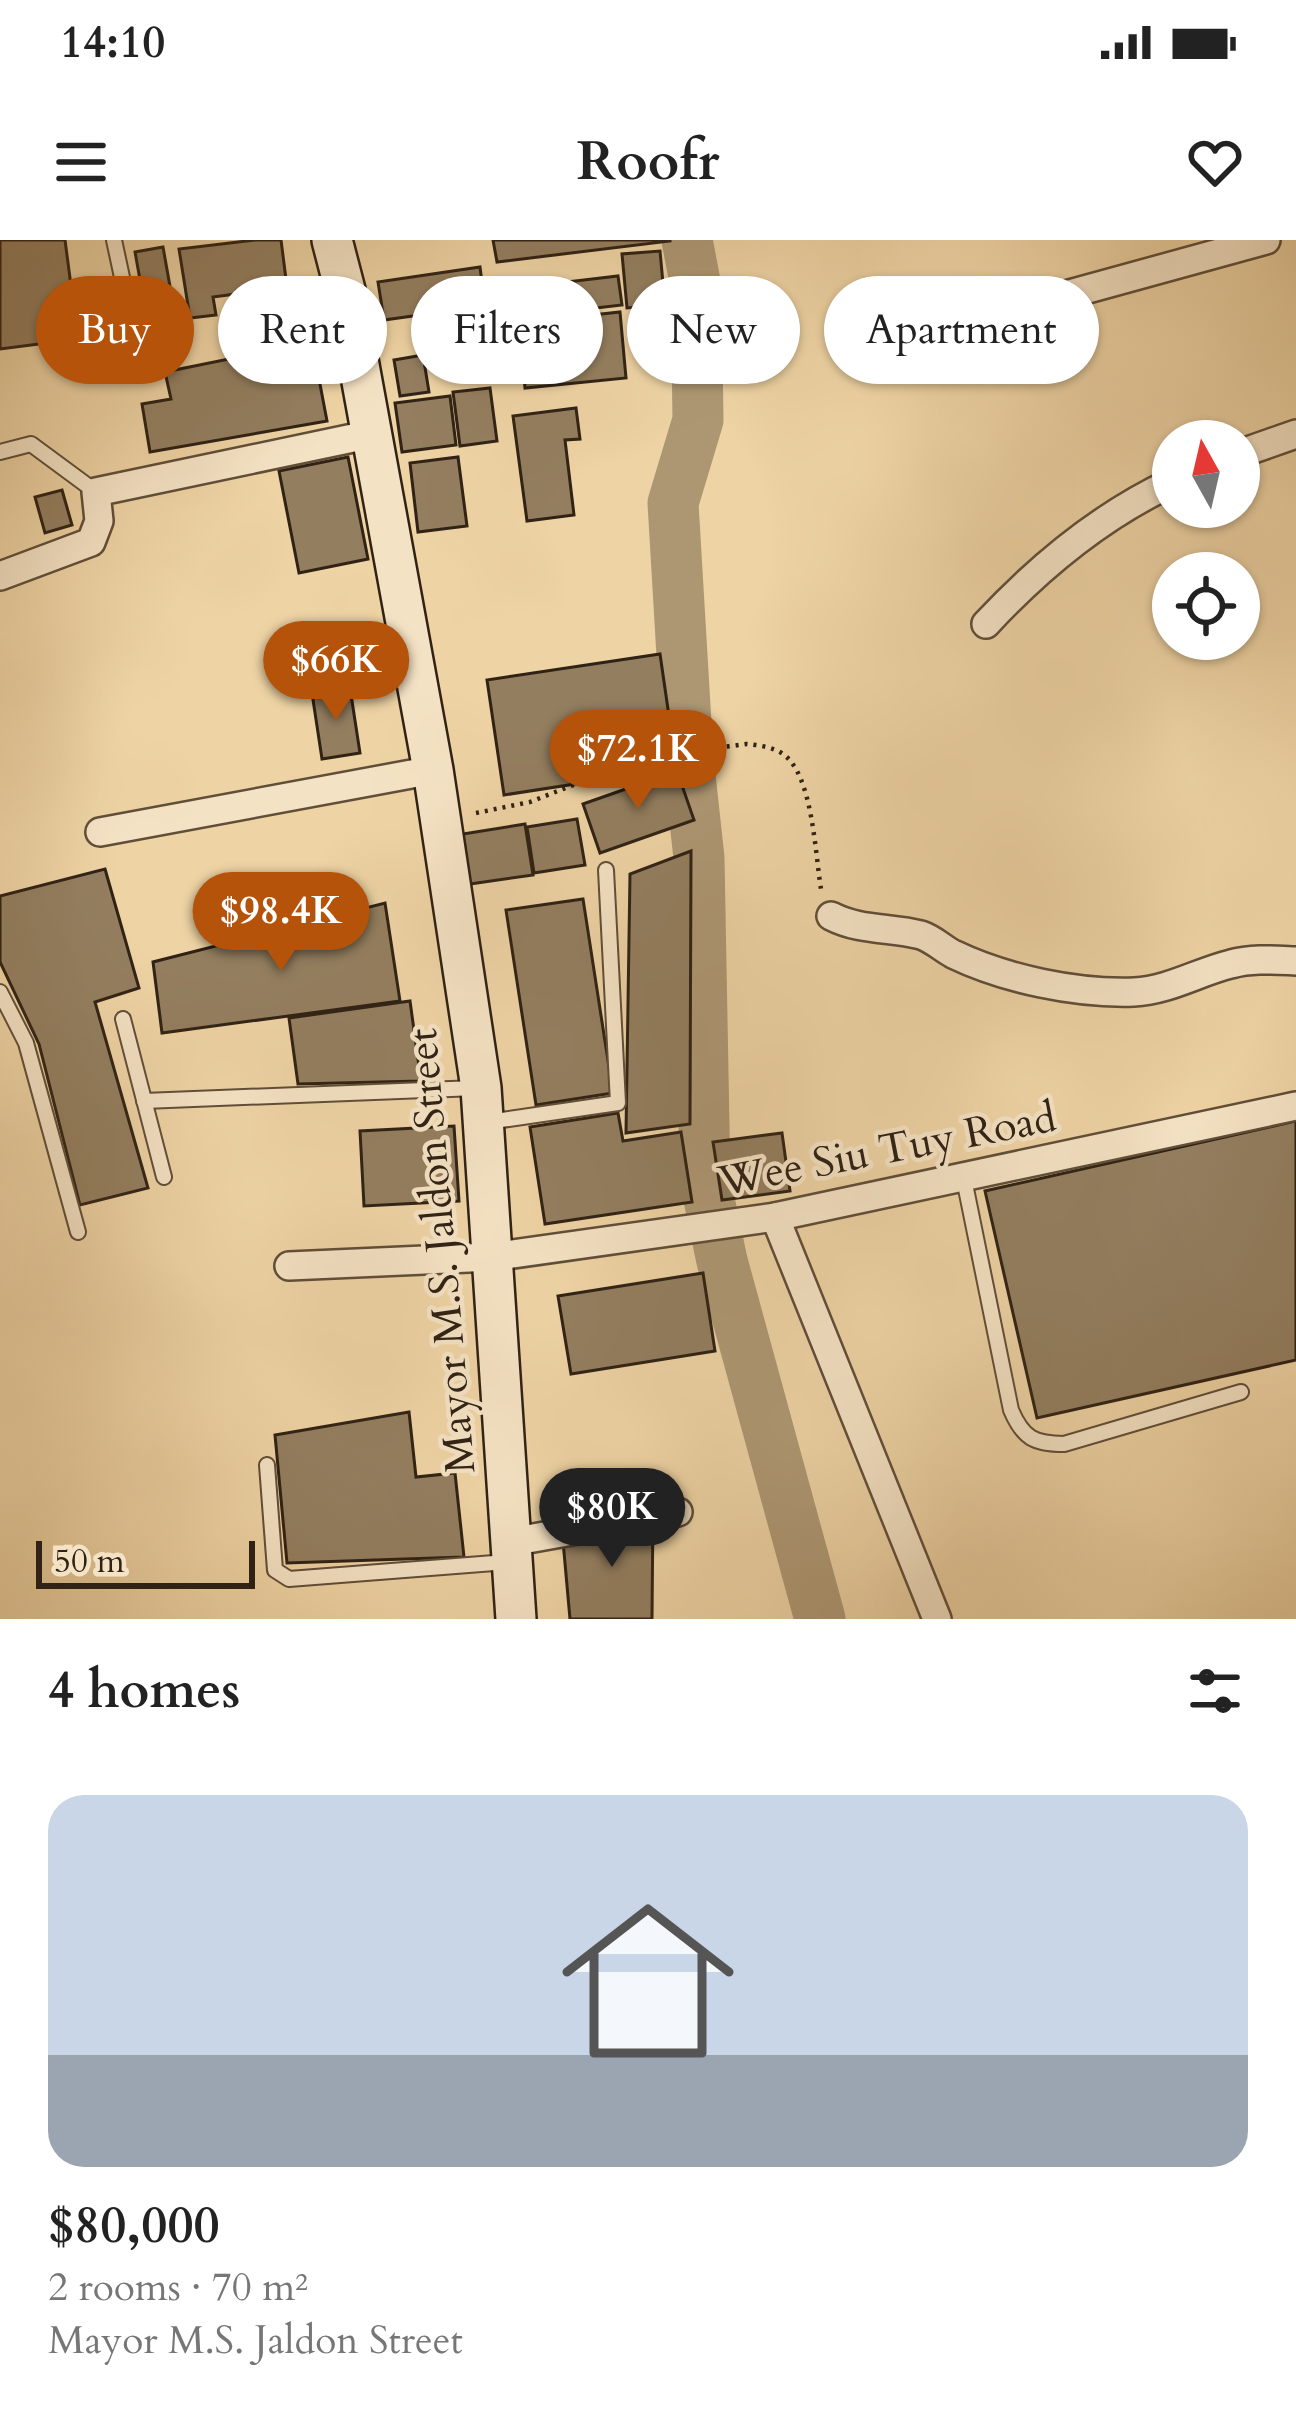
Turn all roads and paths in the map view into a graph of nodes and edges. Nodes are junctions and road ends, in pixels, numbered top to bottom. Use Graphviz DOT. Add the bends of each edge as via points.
graph roads {
  1 [pos="114,240"];
  2 [pos="332,240"];
  3 [pos="1266,240"];
  4 [pos="122,276"];
  5 [pos="1099,286"];
  6 [pos="372,434"];
  7 [pos="1296,434"];
  8 [pos="1260,447"];
  9 [pos="0,452"];
  10 [pos="96,492"];
  11 [pos="1152,493"];
  12 [pos="0,576"];
  13 [pos="986,624"];
  14 [pos="433,770"];
  15 [pos="440,820"];
  16 [pos="100,832"];
  17 [pos="606,870"];
  18 [pos="831,916"];
  19 [pos="1296,961"];
  20 [pos="0,992"];
  21 [pos="123,1019"];
  22 [pos="144,1101"];
  23 [pos="482,1106"];
  24 [pos="1296,1106"];
  25 [pos="164,1177"];
  26 [pos="964,1179"];
  27 [pos="776,1216"];
  28 [pos="78,1232"];
  29 [pos="492,1257"];
  30 [pos="289,1266"];
  31 [pos="1241,1392"];
  32 [pos="267,1466"];
  33 [pos="677,1512"];
  34 [pos="512,1552"];
  35 [pos="516,1619"];
  36 [pos="937,1619"];
  1 -- 4 [label="lane"];
  2 -- 6 [label="main road, Mayor M.S. Jaldon Street"];
  3 -- 5 [label="street"];
  6 -- 10 [label="street"];
  6 -- 14 [label="main road, Mayor M.S. Jaldon Street"];
  7 -- 8 [label="street"];
  9 -- 10 [label="lane" via="31,444"];
  10 -- 12 [label="street" via="91,542"];
  11 -- 13 [label="street" via="1030,576"];
  14 -- 15 [label="main road, Mayor M.S. Jaldon Street"];
  14 -- 16 [label="street"];
  15 -- 18 [label="path" via="530,802 644,757 762,746 792,764"];
  15 -- 23 [label="main road, Mayor M.S. Jaldon Street"];
  17 -- 23 [label="lane" via="618,1103"];
  18 -- 19 [label="street" via="927,937 1017,976 1082,989 1134,992 1230,964"];
  20 -- 28 [label="lane" via="26,1042"];
  21 -- 22 [label="lane"];
  22 -- 23 [label="lane"];
  22 -- 25 [label="lane"];
  23 -- 29 [label="main road, Mayor M.S. Jaldon Street"];
  24 -- 26 [label="street, Wee Siu Tuy Road"];
  26 -- 27 [label="street, Wee Siu Tuy Road"];
  26 -- 31 [label="lane" via="1021,1433 1038,1444 1064,1444"];
  27 -- 29 [label="street, Wee Siu Tuy Road"];
  27 -- 36 [label="street"];
  29 -- 30 [label="street, Wee Siu Tuy Road"];
  29 -- 34 [label="main road, Mayor M.S. Jaldon Street"];
  32 -- 34 [label="lane" via="275,1570 289,1580"];
  33 -- 34 [label="street"];
  34 -- 35 [label="main road, Mayor M.S. Jaldon Street"];
}
